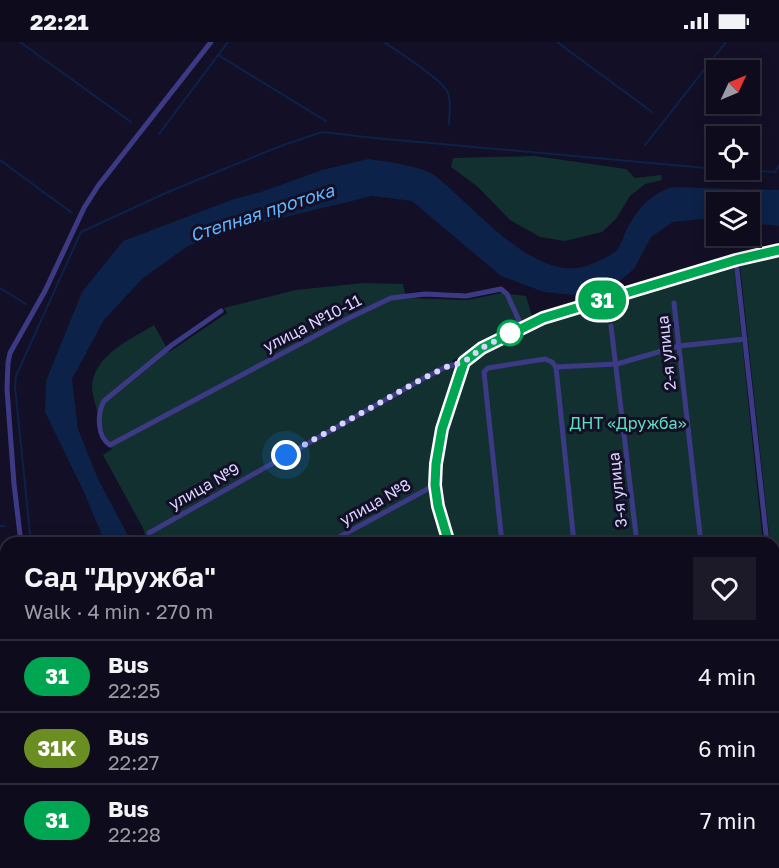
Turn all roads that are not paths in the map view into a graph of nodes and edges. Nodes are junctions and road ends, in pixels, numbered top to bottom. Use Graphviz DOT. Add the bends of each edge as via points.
graph roads {
  1 [pos="211,42"];
  2 [pos="779,250"];
  3 [pos="736,260"];
  4 [pos="674,303"];
  5 [pos="221,311"];
  6 [pos="611,326"];
  7 [pos="522,327"];
  8 [pos="745,339"];
  9 [pos="679,346"];
  10 [pos="464,362"];
  11 [pos="617,364"];
  12 [pos="556,367"];
  13 [pos="435,485"];
  14 [pos="149,533"];
  15 [pos="20,537"];
  16 [pos="339,537"];
  17 [pos="447,537"];
  18 [pos="501,537"];
  19 [pos="573,537"];
  20 [pos="635,537"];
  21 [pos="700,537"];
  22 [pos="766,537"];
  1 -- 15 [label="street" via="98,186 10,353 7,389"];
  2 -- 3 [label="street"];
  3 -- 7 [label="street"];
  3 -- 8 [label="street"];
  4 -- 9 [label="street, 2-я улица"];
  5 -- 7 [label="street, улица №10-11" via="104,401 101,434 105,442 110,445 391,298 425,294 466,296 501,289"];
  6 -- 11 [label="street, 3-я улица"];
  7 -- 10 [label="street"];
  8 -- 9 [label="street"];
  8 -- 22 [label="street"];
  9 -- 11 [label="street"];
  9 -- 21 [label="street, 2-я улица"];
  10 -- 13 [label="street" via="442,429"];
  10 -- 14 [label="street, улица №9" via="424,378"];
  11 -- 12 [label="street"];
  11 -- 20 [label="street, 3-я улица"];
  12 -- 18 [label="street" via="544,359 488,368 484,372"];
  12 -- 19 [label="street"];
  13 -- 16 [label="street, улица №8"];
  13 -- 17 [label="street"];
}
